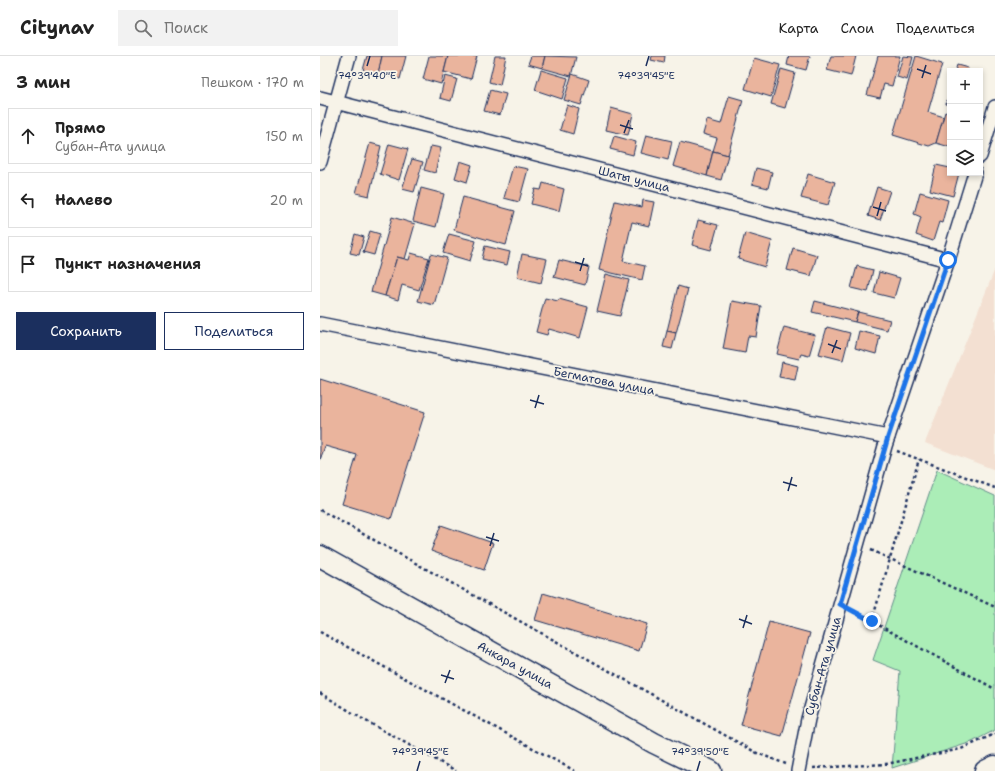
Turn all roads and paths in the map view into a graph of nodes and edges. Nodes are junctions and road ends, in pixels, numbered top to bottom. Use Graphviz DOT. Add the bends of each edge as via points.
graph roads {
  1 [pos="349,56"];
  2 [pos="320,98"];
  3 [pos="335,103"];
  4 [pos="995,107"];
  5 [pos="983,146"];
  6 [pos="320,162"];
  7 [pos="974,176"];
  8 [pos="948,260"];
  9 [pos="320,324"];
  10 [pos="886,442"];
  11 [pos="919,459"];
  12 [pos="995,488"];
  13 [pos="320,510"];
  14 [pos="858,544"];
  15 [pos="320,556"];
  16 [pos="890,559"];
  17 [pos="840,604"];
  18 [pos="995,607"];
  19 [pos="872,621"];
  20 [pos="320,632"];
  21 [pos="995,689"];
  22 [pos="320,693"];
  23 [pos="995,734"];
  24 [pos="995,766"];
  25 [pos="798,770"];
  26 [pos="456,771"];
  27 [pos="575,771"];
  28 [pos="711,771"];
  29 [pos="984,771"];
  1 -- 3 [label="street"];
  2 -- 3 [label="street, Шаты улица"];
  3 -- 6 [label="street"];
  3 -- 8 [label="street, Шаты улица"];
  4 -- 5 [label="street"];
  7 -- 8 [label="street, Субан-Ата улица"];
  8 -- 10 [label="street, Субан-Ата улица"];
  9 -- 10 [label="street, Бегматова улица"];
  10 -- 11 [label="path"];
  10 -- 14 [label="street, Субан-Ата улица"];
  11 -- 12 [label="path"];
  11 -- 16 [label="path"];
  13 -- 25 [label="path" via="757,753"];
  14 -- 16 [label="path"];
  14 -- 17 [label="street, Субан-Ата улица"];
  15 -- 28 [label="main road, Анкара улица" via="654,743"];
  16 -- 18 [label="path"];
  16 -- 19 [label="path"];
  17 -- 19 [label="path"];
  17 -- 25 [label="street, Субан-Ата улица" via="808,719"];
  19 -- 21 [label="path"];
  20 -- 27 [label="path"];
  22 -- 26 [label="path"];
  23 -- 25 [label="path" via="961,749 886,764"];
  24 -- 29 [label="main road"];
}
